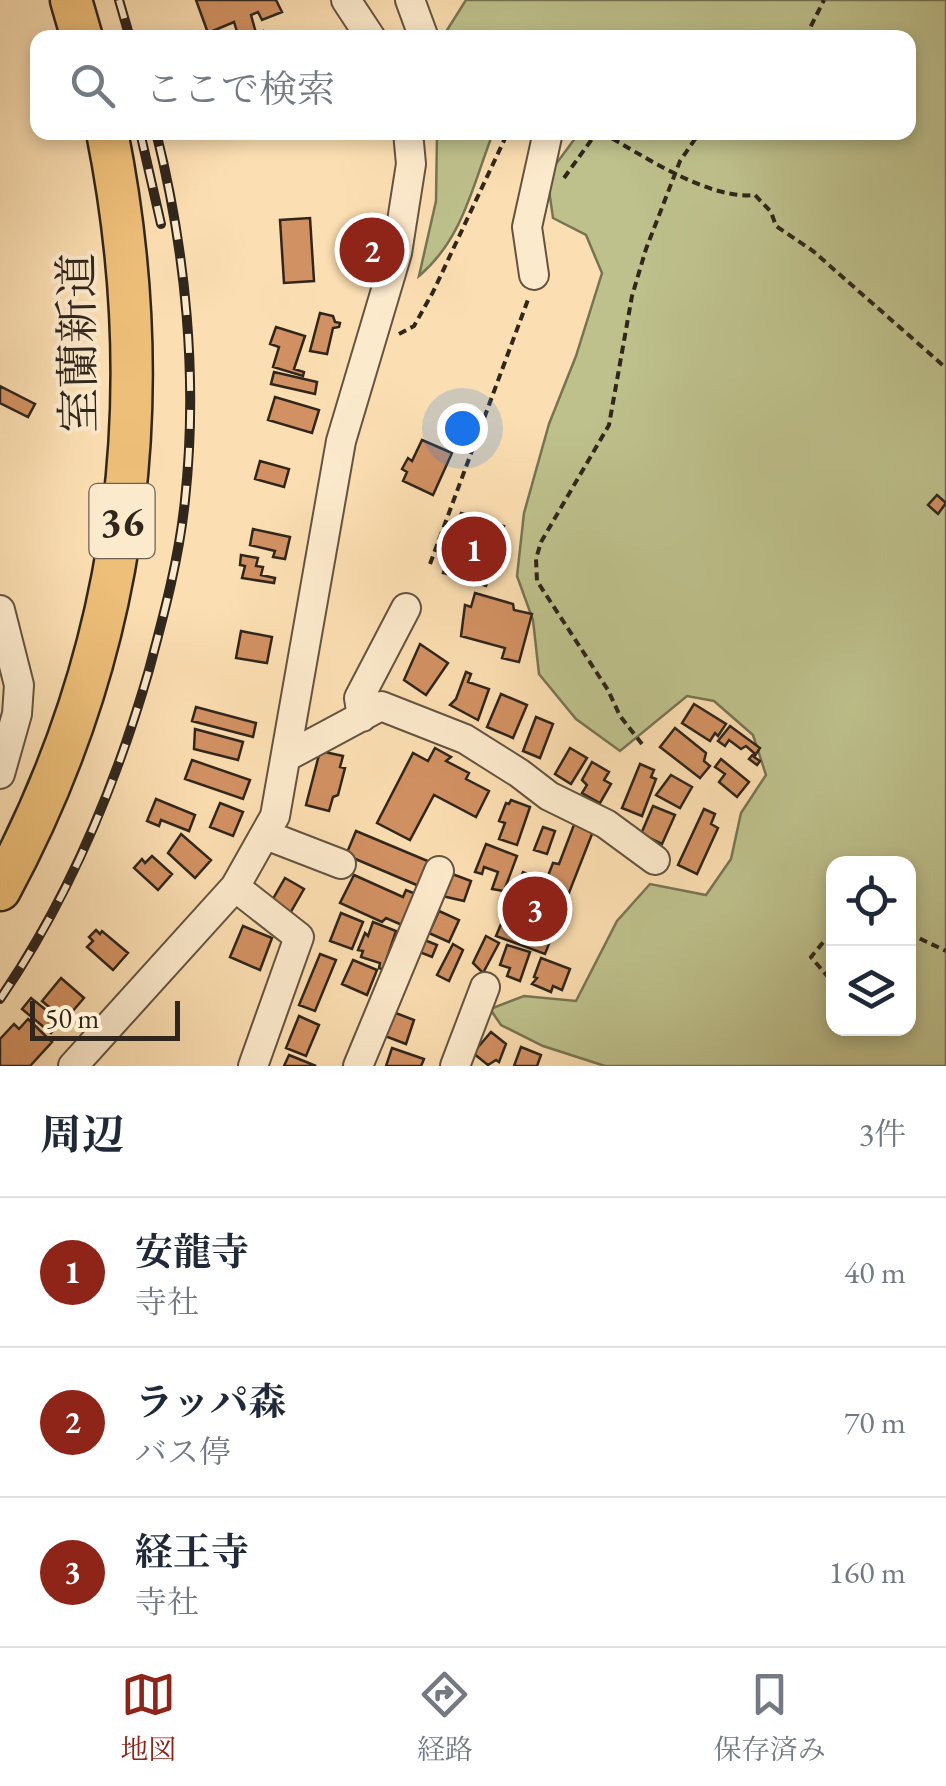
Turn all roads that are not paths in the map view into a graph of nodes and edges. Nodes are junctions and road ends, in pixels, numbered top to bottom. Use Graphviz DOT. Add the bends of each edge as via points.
graph roads {
  1 [pos="44,0"];
  2 [pos="70,0"];
  3 [pos="346,0"];
  4 [pos="410,0"];
  5 [pos="53,30"];
  6 [pos="79,30"];
  7 [pos="366,30"];
  8 [pos="421,30"];
  9 [pos="82,140"];
  10 [pos="109,140"];
  11 [pos="409,140"];
  12 [pos="546,140"];
  13 [pos="534,275"];
  14 [pos="406,608"];
  15 [pos="0,610"];
  16 [pos="6,649"];
  17 [pos="362,717"];
  18 [pos="286,757"];
  19 [pos="0,774"];
  20 [pos="0,833"];
  21 [pos="266,835"];
  22 [pos="655,860"];
  23 [pos="341,864"];
  24 [pos="440,870"];
  25 [pos="235,887"];
  26 [pos="0,890"];
  27 [pos="485,987"];
  28 [pos="73,1066"];
  29 [pos="252,1066"];
  30 [pos="358,1066"];
  31 [pos="455,1066"];
  1 -- 5 [label="highway"];
  2 -- 6 [label="highway"];
  3 -- 7 [label="street"];
  4 -- 8 [label="street"];
  9 -- 20 [label="highway, 室蘭新道 / 36" via="106,313 100,501 69,653 32,764"];
  10 -- 26 [label="highway, 室蘭新道 / 36" via="128,260 134,385 116,565 60,766"];
  11 -- 18 [label="street" via="396,253 340,441"];
  12 -- 13 [label="street" via="528,227"];
  14 -- 17 [label="street" via="360,698"];
  15 -- 16 [label="street"];
  16 -- 19 [label="street" via="18,686 17,714"];
  17 -- 18 [label="street"];
  17 -- 22 [label="street" via="381,706 465,739"];
  18 -- 21 [label="street"];
  21 -- 23 [label="street"];
  21 -- 25 [label="street"];
  24 -- 30 [label="street"];
  25 -- 28 [label="street"];
  25 -- 29 [label="street" via="299,937"];
  27 -- 31 [label="street"];
}
